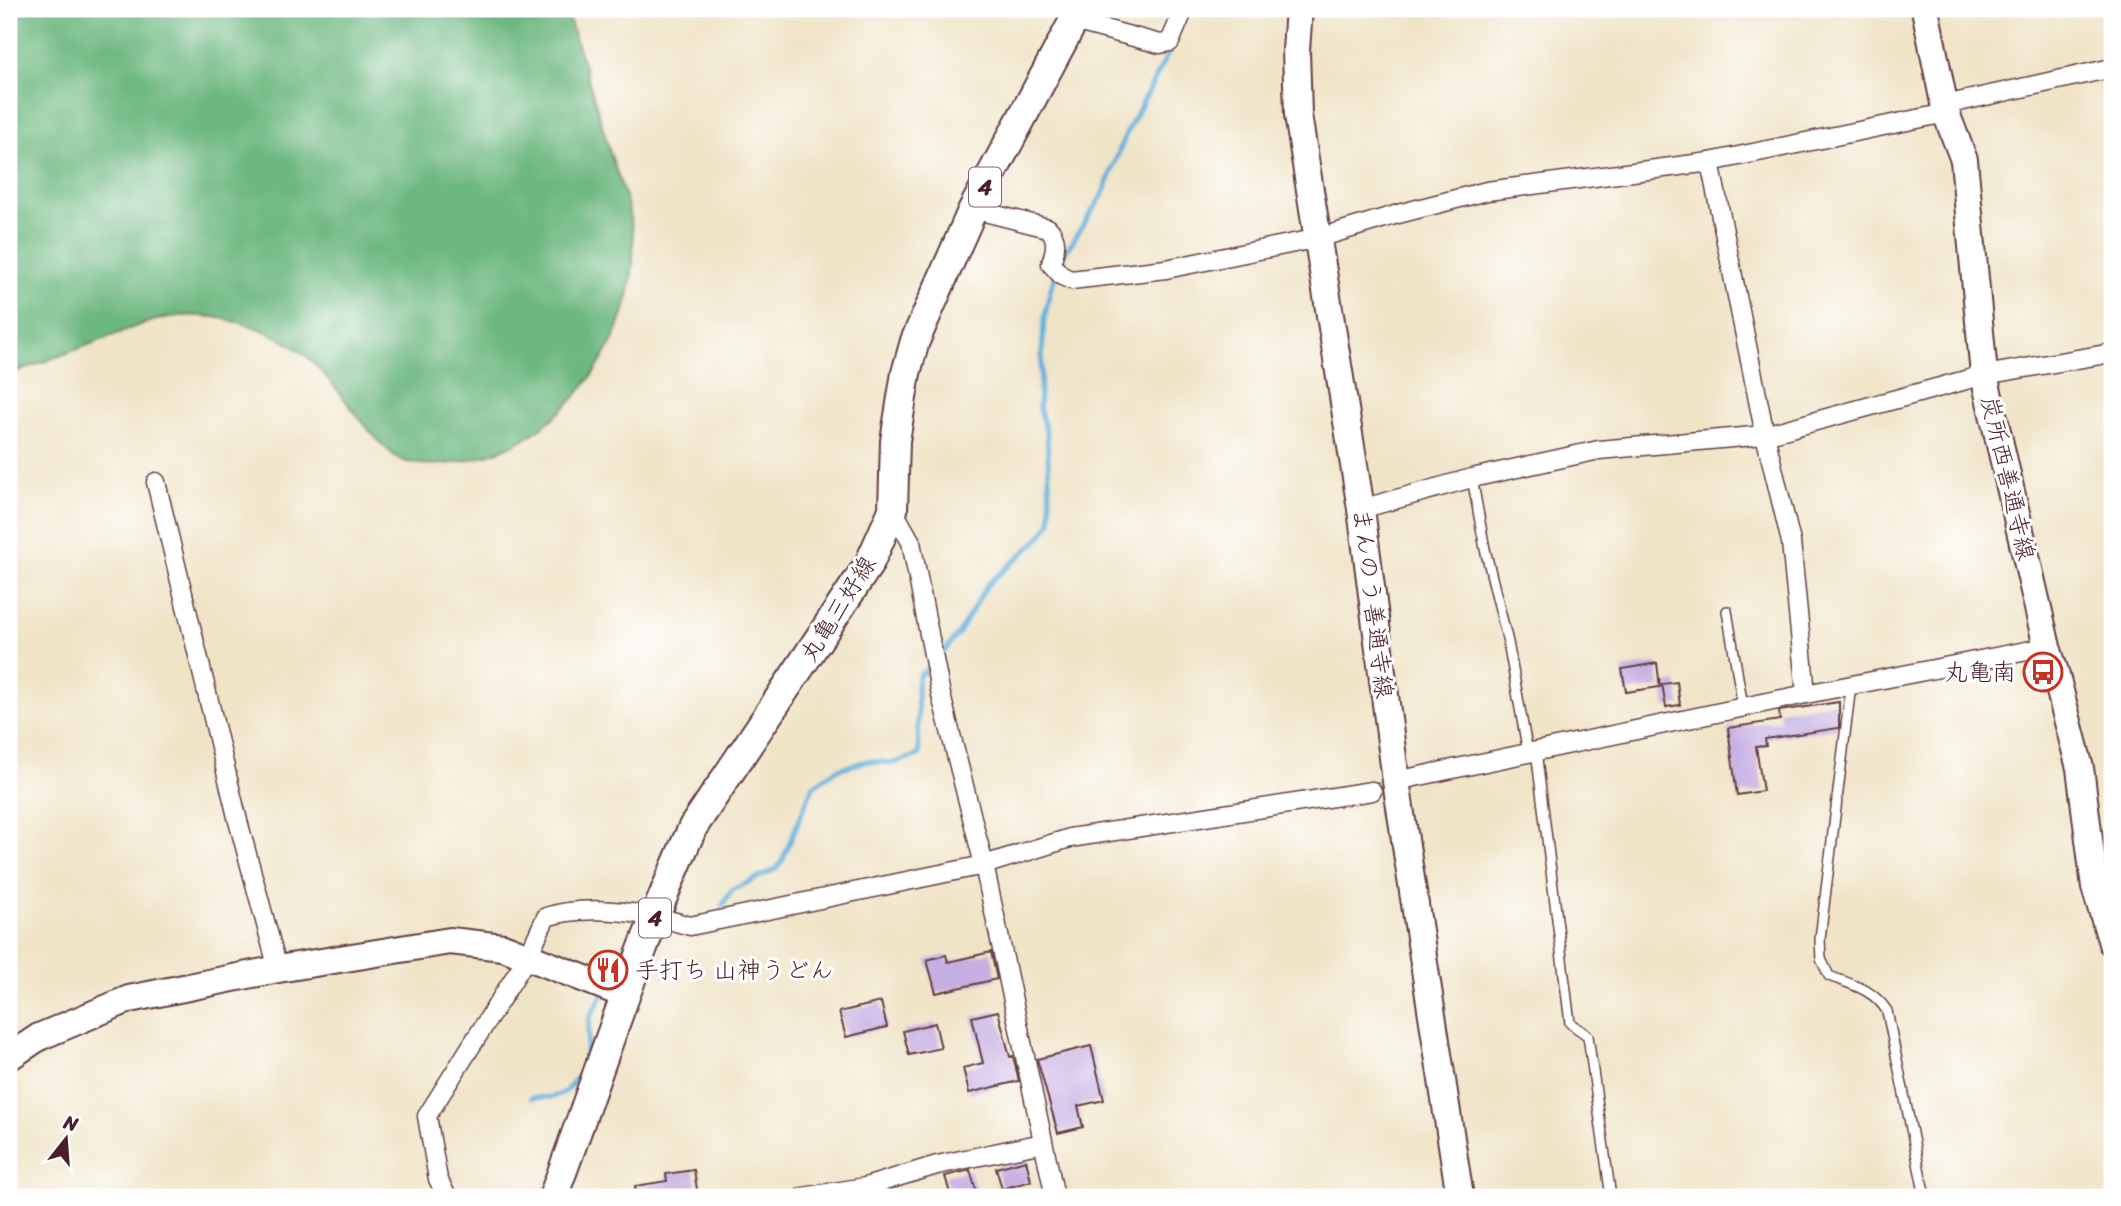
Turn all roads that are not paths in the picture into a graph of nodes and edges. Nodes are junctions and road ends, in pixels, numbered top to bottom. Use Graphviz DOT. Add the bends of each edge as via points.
graph roads {
  1 [pos="1185,9"];
  2 [pos="1299,9"];
  3 [pos="1925,9"];
  4 [pos="1077,15"];
  5 [pos="2112,68"];
  6 [pos="1946,109"];
  7 [pos="1710,162"];
  8 [pos="974,209"];
  9 [pos="1319,238"];
  10 [pos="2112,353"];
  11 [pos="1984,375"];
  12 [pos="1765,435"];
  13 [pos="1472,478"];
  14 [pos="156,482"];
  15 [pos="1361,509"];
  16 [pos="894,510"];
  17 [pos="1727,611"];
  18 [pos="2047,647"];
  19 [pos="1851,685"];
  20 [pos="1806,694"];
  21 [pos="1743,707"];
  22 [pos="1532,752"];
  23 [pos="1384,786"];
  24 [pos="984,865"];
  25 [pos="656,915"];
  26 [pos="2112,943"];
  27 [pos="527,956"];
  28 [pos="278,969"];
  29 [pos="612,990"];
  30 [pos="9,1057"];
  31 [pos="1043,1143"];
  32 [pos="447,1197"];
  33 [pos="554,1197"];
  34 [pos="803,1197"];
  35 [pos="1055,1197"];
  36 [pos="1460,1197"];
  37 [pos="1611,1197"];
  38 [pos="1925,1197"];
  1 -- 4 [label="street" via="1170,42 1160,44"];
  2 -- 9 [label="main road, まんのう善通寺線" via="1298,115"];
  3 -- 6 [label="main road, 炭所西善通寺線"];
  4 -- 8 [label="main road, 丸亀三好線 / 4"];
  5 -- 6 [label="street"];
  6 -- 7 [label="street"];
  6 -- 11 [label="main road, 炭所西善通寺線" via="1964,160"];
  7 -- 9 [label="street" via="1487,191"];
  7 -- 12 [label="street"];
  8 -- 9 [label="street" via="1048,228 1055,235 1051,264 1071,280 1166,269"];
  8 -- 16 [label="main road, 丸亀三好線 / 4" via="905,373 895,441"];
  9 -- 15 [label="main road, まんのう善通寺線"];
  10 -- 11 [label="street"];
  11 -- 12 [label="street"];
  11 -- 18 [label="main road, 炭所西善通寺線"];
  12 -- 13 [label="street" via="1599,450"];
  12 -- 20 [label="street" via="1791,542"];
  13 -- 15 [label="street"];
  13 -- 22 [label="lane"];
  14 -- 28 [label="street" via="237,821"];
  15 -- 23 [label="main road, まんのう善通寺線"];
  16 -- 24 [label="street" via="911,542 937,674"];
  16 -- 25 [label="main road, 丸亀三好線 / 4" via="869,564 693,827"];
  17 -- 21 [label="lane"];
  18 -- 19 [label="street"];
  18 -- 26 [label="main road, 炭所西善通寺線" via="2080,768 2095,887"];
  19 -- 20 [label="street"];
  19 -- 38 [label="lane" via="1821,959 1829,976 1879,998 1887,1011"];
  20 -- 21 [label="street"];
  21 -- 22 [label="street"];
  22 -- 23 [label="street"];
  22 -- 37 [label="lane" via="1570,1023 1588,1036"];
  23 -- 24 [label="street" via="1070,838"];
  23 -- 36 [label="main road, まんのう善通寺線"];
  24 -- 25 [label="street" via="690,926"];
  24 -- 31 [label="street"];
  25 -- 27 [label="street" via="565,911 547,917"];
  25 -- 29 [label="main road, 丸亀三好線 / 4"];
  27 -- 28 [label="main road" via="503,947 450,941"];
  27 -- 29 [label="main road"];
  27 -- 32 [label="street" via="427,1116 438,1179"];
  28 -- 30 [label="main road" via="129,999 39,1037"];
  29 -- 33 [label="main road, 丸亀三好線 / 4"];
  31 -- 34 [label="street" via="937,1165 865,1187"];
  31 -- 35 [label="street"];
}
